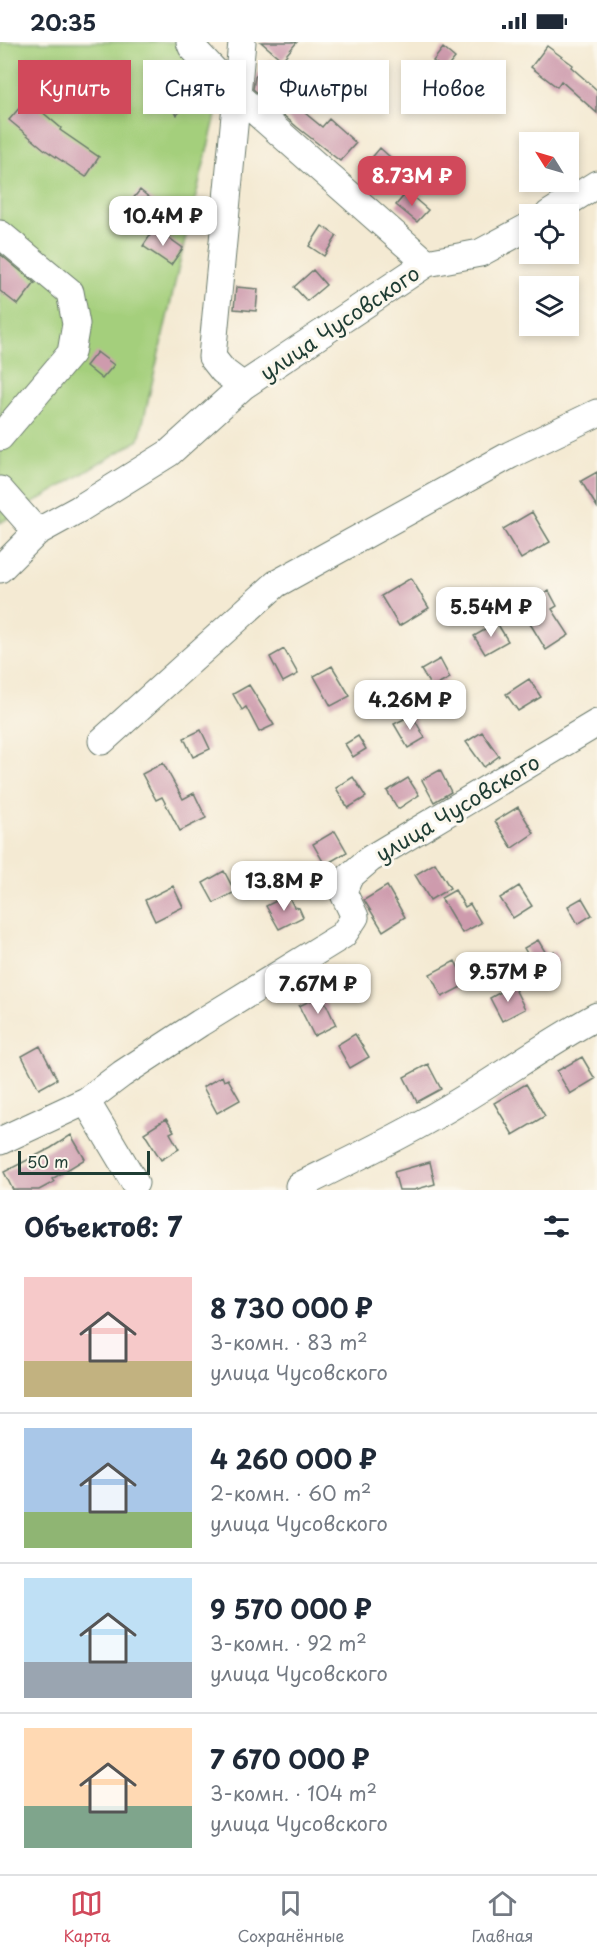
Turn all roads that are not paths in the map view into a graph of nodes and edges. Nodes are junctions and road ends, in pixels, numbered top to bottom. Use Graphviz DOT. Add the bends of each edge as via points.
graph roads {
  1 [pos="190,42"];
  2 [pos="242,42"];
  3 [pos="204,60"];
  4 [pos="241,60"];
  5 [pos="246,103"];
  6 [pos="236,114"];
  7 [pos="597,184"];
  8 [pos="565,204"];
  9 [pos="519,232"];
  10 [pos="0,234"];
  11 [pos="427,263"];
  12 [pos="243,386"];
  13 [pos="597,413"];
  14 [pos="0,437"];
  15 [pos="0,490"];
  16 [pos="37,532"];
  17 [pos="0,569"];
  18 [pos="597,723"];
  19 [pos="102,741"];
  20 [pos="597,1016"];
  21 [pos="86,1101"];
  22 [pos="0,1141"];
  23 [pos="135,1182"];
  24 [pos="299,1186"];
  1 -- 3 [label="street"];
  2 -- 4 [label="street"];
  5 -- 11 [label="street"];
  6 -- 12 [label="street" via="212,357"];
  7 -- 8 [label="street"];
  9 -- 11 [label="street, улица Чусовского" via="480,253"];
  10 -- 14 [label="street" via="70,292 76,324 71,353"];
  11 -- 12 [label="street, улица Чусовского"];
  12 -- 16 [label="street, улица Чусовского" via="168,453"];
  13 -- 19 [label="street" via="510,455 276,584"];
  15 -- 16 [label="street"];
  16 -- 17 [label="street, улица Чусовского"];
  18 -- 21 [label="street, улица Чусовского" via="370,859 350,877 343,892 355,917 343,935 200,1023"];
  20 -- 24 [label="street" via="465,1098"];
  21 -- 22 [label="street, улица Чусовского"];
  21 -- 23 [label="street"];
}
